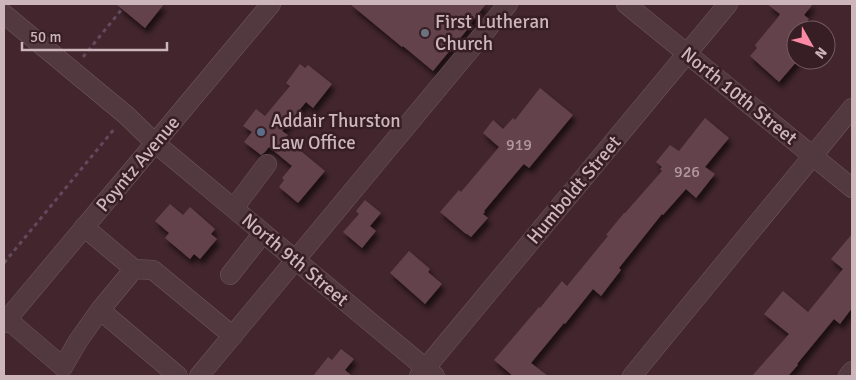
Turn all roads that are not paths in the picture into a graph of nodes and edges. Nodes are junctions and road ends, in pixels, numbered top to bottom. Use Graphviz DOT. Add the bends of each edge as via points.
graph roads {
  1 [pos="270,4"];
  2 [pos="508,4"];
  3 [pos="626,4"];
  4 [pos="728,4"];
  5 [pos="7,22"];
  6 [pos="688,54"];
  7 [pos="852,108"];
  8 [pos="155,143"];
  9 [pos="813,156"];
  10 [pos="267,164"];
  11 [pos="852,188"];
  12 [pos="234,208"];
  13 [pos="84,227"];
  14 [pos="263,233"];
  15 [pos="296,260"];
  16 [pos="134,269"];
  17 [pos="230,276"];
  18 [pos="100,310"];
  19 [pos="6,321"];
  20 [pos="233,336"];
  21 [pos="852,371"];
  22 [pos="68,372"];
  23 [pos="426,374"];
  24 [pos="178,376"];
  25 [pos="199,376"];
  26 [pos="632,376"];
  27 [pos="848,376"];
  1 -- 8 [label="street, Poyntz Avenue"];
  2 -- 15 [label="street"];
  3 -- 6 [label="street, North 10th Street"];
  4 -- 6 [label="street, Humboldt Street"];
  5 -- 8 [label="street, North 9th Street" via="72,70"];
  6 -- 9 [label="street, North 10th Street"];
  6 -- 23 [label="street, Humboldt Street"];
  7 -- 9 [label="street"];
  8 -- 12 [label="street, North 9th Street"];
  8 -- 13 [label="street, Poyntz Avenue"];
  9 -- 11 [label="street, North 10th Street"];
  9 -- 26 [label="street"];
  10 -- 12 [label="street"];
  12 -- 14 [label="street, North 9th Street"];
  13 -- 16 [label="street"];
  13 -- 19 [label="street, Poyntz Avenue"];
  14 -- 15 [label="street, North 9th Street"];
  14 -- 17 [label="street"];
  15 -- 20 [label="street"];
  15 -- 23 [label="street, North 9th Street"];
  16 -- 18 [label="street"];
  16 -- 20 [label="street" via="153,270"];
  18 -- 22 [label="street" via="78,341"];
  18 -- 24 [label="street"];
  19 -- 22 [label="street"];
  20 -- 25 [label="street"];
  21 -- 27 [label="street"];
}
